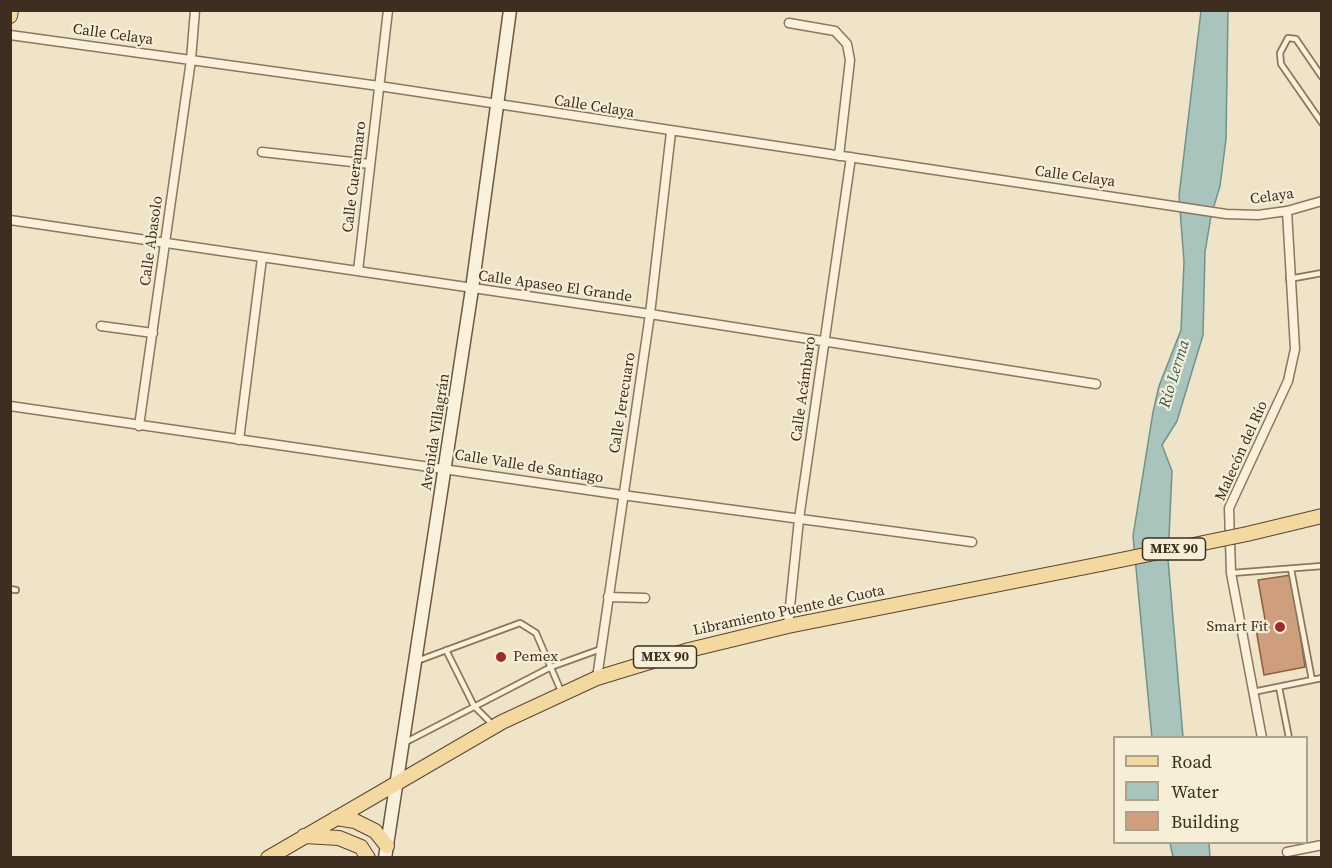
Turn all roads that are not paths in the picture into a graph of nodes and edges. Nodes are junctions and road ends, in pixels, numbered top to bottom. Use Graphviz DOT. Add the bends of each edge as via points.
graph roads {
  1 [pos="11,10"];
  2 [pos="195,10"];
  3 [pos="388,10"];
  4 [pos="510,10"];
  5 [pos="10,16"];
  6 [pos="789,24"];
  7 [pos="10,35"];
  8 [pos="191,60"];
  9 [pos="1322,78"];
  10 [pos="379,86"];
  11 [pos="497,105"];
  12 [pos="1322,123"];
  13 [pos="671,132"];
  14 [pos="262,152"];
  15 [pos="839,156"];
  16 [pos="850,157"];
  17 [pos="370,164"];
  18 [pos="1322,201"];
  19 [pos="1287,211"];
  20 [pos="1226,214"];
  21 [pos="10,220"];
  22 [pos="166,243"];
  23 [pos="262,258"];
  24 [pos="358,271"];
  25 [pos="1322,273"];
  26 [pos="1289,279"];
  27 [pos="472,289"];
  28 [pos="650,314"];
  29 [pos="101,326"];
  30 [pos="153,333"];
  31 [pos="824,342"];
  32 [pos="1096,384"];
  33 [pos="10,406"];
  34 [pos="140,426"];
  35 [pos="239,440"];
  36 [pos="446,468"];
  37 [pos="622,495"];
  38 [pos="1322,516"];
  39 [pos="799,519"];
  40 [pos="972,542"];
  41 [pos="1322,566"];
  42 [pos="1291,569"];
  43 [pos="1231,573"];
  44 [pos="608,597"];
  45 [pos="645,598"];
  46 [pos="788,626"];
  47 [pos="601,649"];
  48 [pos="446,650"];
  49 [pos="414,662"];
  50 [pos="551,668"];
  51 [pos="597,678"];
  52 [pos="1322,678"];
  53 [pos="1312,680"];
  54 [pos="1279,687"];
  55 [pos="1252,692"];
  56 [pos="562,694"];
  57 [pos="474,706"];
  58 [pos="494,726"];
  59 [pos="1262,736"];
  60 [pos="1289,736"];
  61 [pos="401,744"];
  62 [pos="395,783"];
  63 [pos="336,818"];
  64 [pos="304,836"];
  65 [pos="1322,845"];
  66 [pos="1287,851"];
  67 [pos="386,852"];
  68 [pos="268,858"];
  69 [pos="368,858"];
  1 -- 5 [label="main road"];
  2 -- 8 [label="street, Calle Abasolo"];
  3 -- 10 [label="street, Calle Cueramaro"];
  4 -- 11 [label="street, Avenida Villagrán"];
  6 -- 15 [label="street" via="836,31 847,44 850,60"];
  7 -- 8 [label="street, Calle Celaya"];
  8 -- 10 [label="street, Calle Celaya"];
  8 -- 22 [label="street, Calle Abasolo"];
  9 -- 12 [label="lane" via="1296,39 1288,38 1280,53 1281,64"];
  10 -- 11 [label="street, Calle Celaya"];
  10 -- 17 [label="street, Calle Cueramaro"];
  11 -- 13 [label="street, Calle Celaya"];
  11 -- 27 [label="street, Avenida Villagrán"];
  13 -- 15 [label="street, Calle Celaya"];
  13 -- 28 [label="street, Calle Jerecuaro"];
  14 -- 17 [label="street"];
  15 -- 16 [label="street, Calle Celaya"];
  16 -- 20 [label="street, Calle Celaya"];
  16 -- 31 [label="street, Calle Acámbaro"];
  17 -- 24 [label="street, Calle Cueramaro"];
  18 -- 19 [label="street, Celaya"];
  19 -- 20 [label="street, Celaya"];
  19 -- 26 [label="street, Malecón del Río"];
  21 -- 22 [label="street, Calle Apaseo El Grande"];
  22 -- 23 [label="street, Calle Apaseo El Grande"];
  22 -- 30 [label="street, Calle Abasolo"];
  23 -- 24 [label="street, Calle Apaseo El Grande"];
  23 -- 35 [label="street"];
  24 -- 27 [label="street, Calle Apaseo El Grande"];
  25 -- 26 [label="lane"];
  26 -- 43 [label="street, Malecón del Río" via="1295,349 1288,381 1229,508"];
  27 -- 28 [label="street, Calle Apaseo El Grande"];
  27 -- 36 [label="street, Avenida Villagrán"];
  28 -- 31 [label="street, Calle Apaseo El Grande"];
  28 -- 37 [label="street, Calle Jerecuaro"];
  29 -- 30 [label="street"];
  30 -- 34 [label="street, Calle Abasolo"];
  31 -- 32 [label="street, Calle Apaseo El Grande"];
  31 -- 39 [label="street, Calle Acámbaro"];
  33 -- 34 [label="street, Calle Valle de Santiago"];
  34 -- 35 [label="street, Calle Valle de Santiago"];
  35 -- 36 [label="street, Calle Valle de Santiago"];
  36 -- 37 [label="street, Calle Valle de Santiago"];
  36 -- 49 [label="street, Avenida Villagrán"];
  37 -- 39 [label="street, Calle Valle de Santiago"];
  37 -- 44 [label="street, Calle Jerecuaro"];
  38 -- 46 [label="main road, Libramiento Puente de Cuota / MEX 90, bridge"];
  39 -- 40 [label="street, Calle Valle de Santiago"];
  39 -- 46 [label="street, Calle Acámbaro"];
  41 -- 42 [label="lane"];
  42 -- 43 [label="lane"];
  42 -- 53 [label="lane"];
  43 -- 55 [label="street, Malecón del Río"];
  44 -- 45 [label="street"];
  44 -- 47 [label="street, Calle Jerecuaro"];
  46 -- 51 [label="main road, Libramiento Puente de Cuota / MEX 90"];
  47 -- 50 [label="lane"];
  47 -- 51 [label="street, Calle Jerecuaro"];
  48 -- 49 [label="lane"];
  48 -- 50 [label="lane" via="520,623 536,633"];
  48 -- 57 [label="lane"];
  49 -- 61 [label="street, Avenida Villagrán"];
  50 -- 56 [label="lane"];
  50 -- 57 [label="lane"];
  51 -- 56 [label="main road, Libramiento Puente de Cuota / MEX 90"];
  52 -- 53 [label="lane"];
  53 -- 54 [label="lane"];
  54 -- 55 [label="lane"];
  54 -- 60 [label="lane"];
  55 -- 59 [label="street, Malecón del Río"];
  56 -- 58 [label="main road, Libramiento Puente de Cuota / MEX 90"];
  57 -- 58 [label="lane"];
  57 -- 61 [label="lane"];
  58 -- 62 [label="main road, Libramiento Puente de Cuota / MEX 90"];
  61 -- 62 [label="street, Avenida Villagrán"];
  62 -- 63 [label="main road, Libramiento Puente de Cuota / MEX 90"];
  62 -- 67 [label="street, Avenida Villagrán"];
  63 -- 64 [label="main road, Libramiento Puente de Cuota / MEX 90"];
  63 -- 67 [label="main road" via="355,820 375,831"];
  64 -- 68 [label="main road, Libramiento Puente de Cuota / MEX 90"];
  64 -- 69 [label="main road" via="339,838 361,847"];
  65 -- 66 [label="street"];
}
